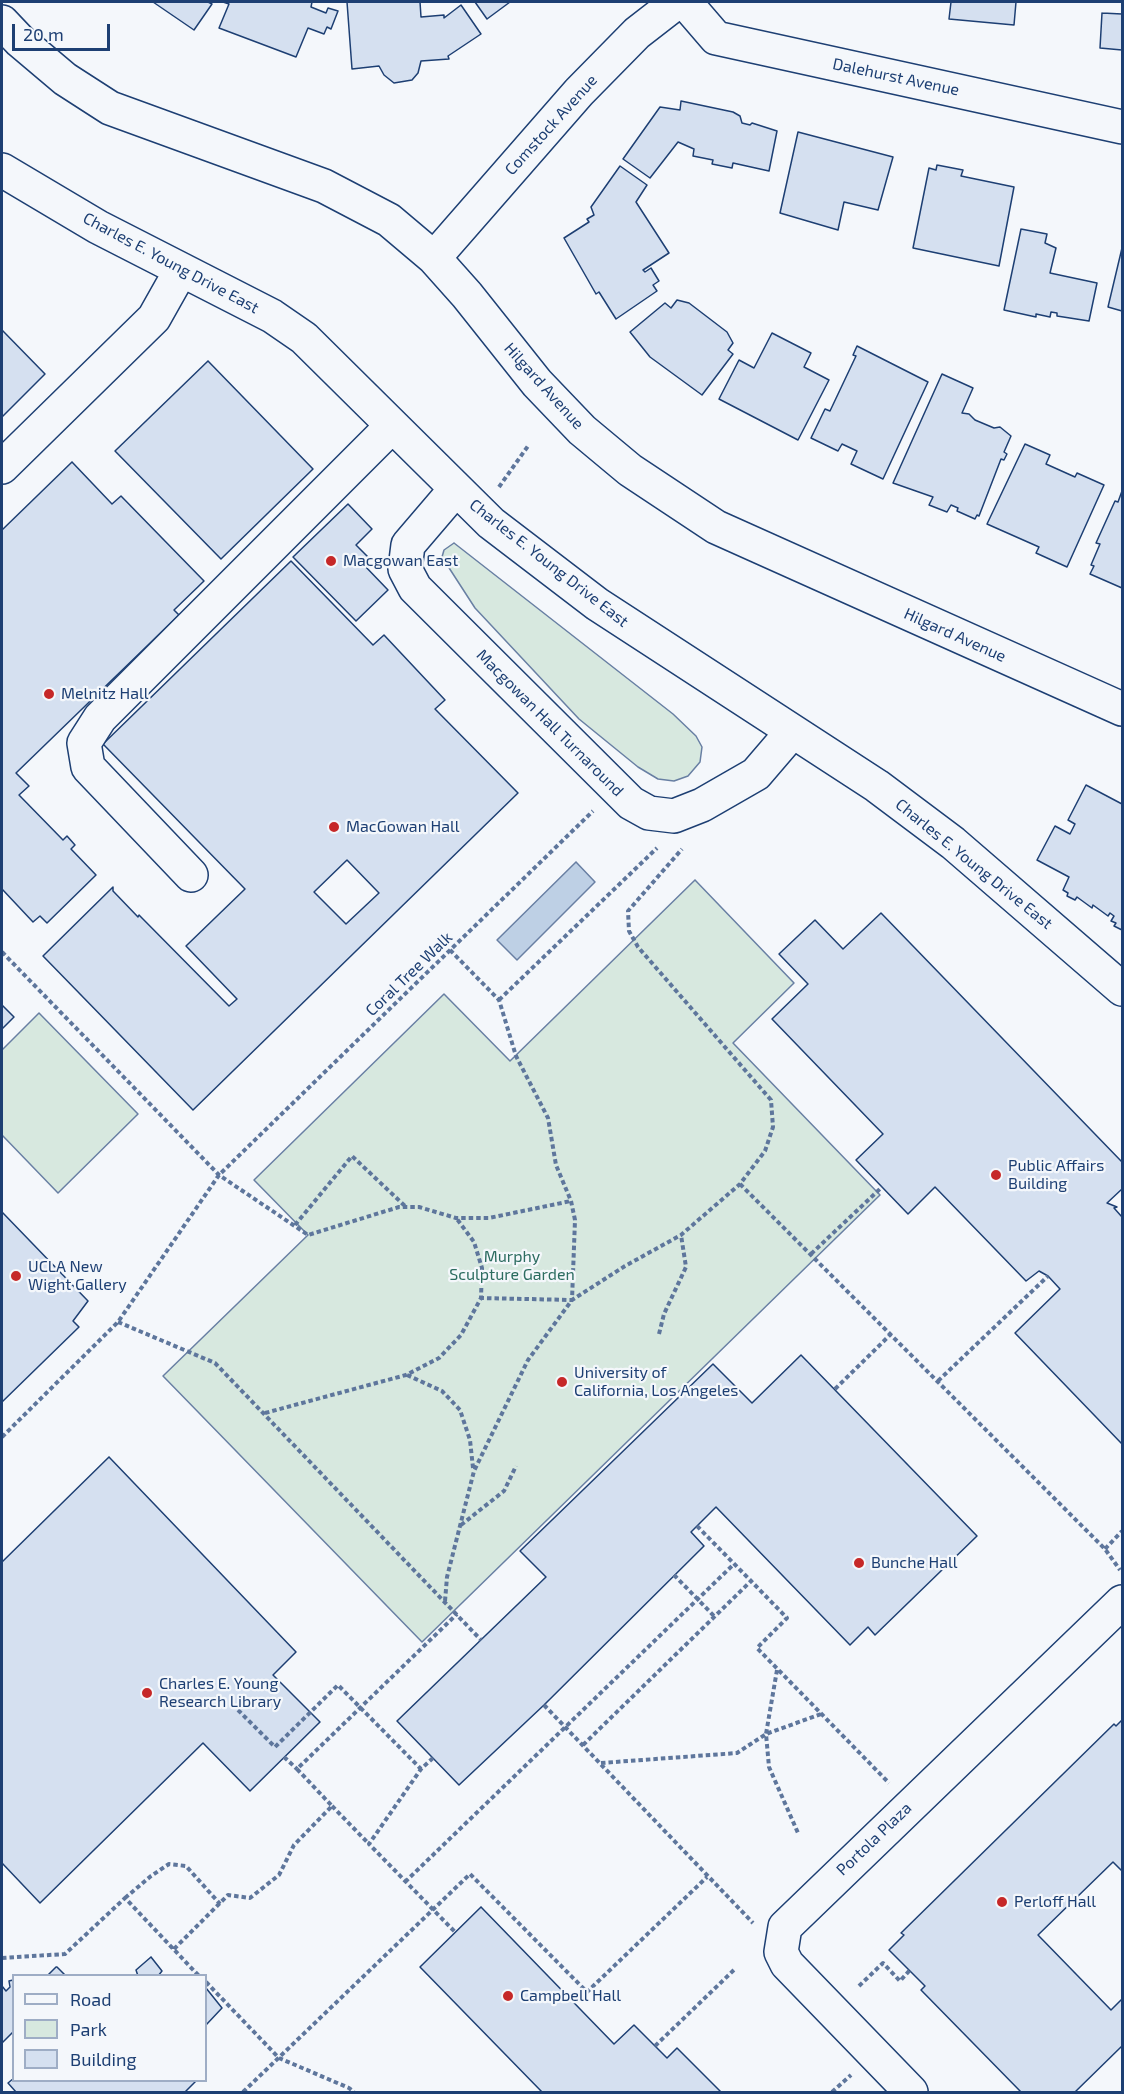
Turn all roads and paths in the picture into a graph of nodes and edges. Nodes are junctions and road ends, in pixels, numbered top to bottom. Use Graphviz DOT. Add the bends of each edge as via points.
graph roads {
  1 [pos="677,2"];
  2 [pos="685,2"];
  3 [pos="2,21"];
  4 [pos="1122,128"];
  5 [pos="2,170"];
  6 [pos="434,258"];
  7 [pos="181,270"];
  8 [pos="392,426"];
  9 [pos="528,446"];
  10 [pos="2,466"];
  11 [pos="455,490"];
  12 [pos="494,493"];
  13 [pos="1122,709"];
  14 [pos="792,732"];
  15 [pos="615,789"];
  16 [pos="687,843"];
  17 [pos="657,847"];
  18 [pos="191,875"];
  19 [pos="450,950"];
  20 [pos="2,952"];
  21 [pos="1122,989"];
  22 [pos="499,1000"];
  23 [pos="219,1176"];
  24 [pos="740,1184"];
  25 [pos="882,1187"];
  26 [pos="571,1202"];
  27 [pos="406,1207"];
  28 [pos="456,1218"];
  29 [pos="295,1225"];
  30 [pos="681,1235"];
  31 [pos="811,1254"];
  32 [pos="1048,1276"];
  33 [pos="481,1298"];
  34 [pos="572,1300"];
  35 [pos="118,1322"];
  36 [pos="659,1334"];
  37 [pos="891,1334"];
  38 [pos="406,1375"];
  39 [pos="938,1381"];
  40 [pos="835,1389"];
  41 [pos="264,1413"];
  42 [pos="2,1437"];
  43 [pos="516,1466"];
  44 [pos="474,1471"];
  45 [pos="460,1526"];
  46 [pos="697,1526"];
  47 [pos="1122,1532"];
  48 [pos="1105,1549"];
  49 [pos="734,1564"];
  50 [pos="1122,1574"];
  51 [pos="674,1575"];
  52 [pos="751,1581"];
  53 [pos="698,1599"];
  54 [pos="445,1601"];
  55 [pos="1122,1602"];
  56 [pos="457,1614"];
  57 [pos="715,1617"];
  58 [pos="481,1640"];
  59 [pos="777,1669"];
  60 [pos="544,1705"];
  61 [pos="360,1707"];
  62 [pos="238,1710"];
  63 [pos="821,1714"];
  64 [pos="565,1727"];
  65 [pos="766,1734"];
  66 [pos="583,1745"];
  67 [pos="284,1757"];
  68 [pos="433,1758"];
  69 [pos="600,1763"];
  70 [pos="297,1769"];
  71 [pos="421,1769"];
  72 [pos="891,1785"];
  73 [pos="332,1806"];
  74 [pos="798,1833"];
  75 [pos="369,1844"];
  76 [pos="707,1877"];
  77 [pos="405,1881"];
  78 [pos="126,1898"];
  79 [pos="220,1904"];
  80 [pos="433,1910"];
  81 [pos="455,1932"];
  82 [pos="781,1941"];
  83 [pos="174,1949"];
  84 [pos="2,1958"];
  85 [pos="736,1968"];
  86 [pos="910,1970"];
  87 [pos="197,1974"];
  88 [pos="207,1983"];
  89 [pos="859,1986"];
  90 [pos="655,2046"];
  91 [pos="279,2058"];
  92 [pos="243,2092"];
  93 [pos="354,2092"];
  94 [pos="912,2092"];
  1 -- 6 [label="street, Comstock Avenue" via="637,33 579,92"];
  2 -- 4 [label="street, Dalehurst Avenue" via="716,38"];
  3 -- 6 [label="street, Hilgard Avenue" via="65,79 110,108 324,186 389,220"];
  5 -- 7 [label="street, Charles E. Young Drive East"];
  6 -- 13 [label="street, Hilgard Avenue" via="537,383 582,430 666,496 716,527"];
  7 -- 8 [label="street, Charles E. Young Drive East" via="272,316 304,338"];
  7 -- 10 [label="street" via="154,318"];
  8 -- 11 [label="street, Charles E. Young Drive East"];
  8 -- 18 [label="street" via="100,718 84,743 88,768"];
  9 -- 12 [label="path"];
  11 -- 14 [label="street, Charles E. Young Drive East" via="491,523 597,604"];
  11 -- 15 [label="street, Macgowan Hall Turnaround" via="408,545 405,569 415,588"];
  14 -- 15 [label="street, Macgowan Hall Turnaround" via="756,774 674,816 649,813"];
  14 -- 21 [label="street, Charles E. Young Drive East" via="877,786 954,843"];
  15 -- 19 [label="path, Coral Tree Walk"];
  16 -- 24 [label="path" via="628,911 629,931 771,1100 773,1127 765,1151"];
  17 -- 22 [label="path"];
  19 -- 22 [label="path"];
  19 -- 23 [label="path, Coral Tree Walk"];
  20 -- 23 [label="path"];
  22 -- 26 [label="path" via="516,1056 548,1119 555,1165"];
  23 -- 29 [label="path"];
  23 -- 35 [label="path, Coral Tree Walk"];
  24 -- 30 [label="path"];
  24 -- 31 [label="path"];
  25 -- 31 [label="path"];
  26 -- 28 [label="path" via="489,1218"];
  26 -- 34 [label="path" via="575,1220"];
  27 -- 28 [label="path"];
  27 -- 29 [label="path" via="308,1235"];
  27 -- 29 [label="path" via="352,1156"];
  28 -- 33 [label="path" via="474,1242 482,1268"];
  30 -- 34 [label="path"];
  30 -- 36 [label="path" via="686,1267"];
  31 -- 37 [label="path"];
  32 -- 39 [label="path"];
  33 -- 34 [label="path"];
  33 -- 38 [label="path" via="461,1335 440,1358"];
  34 -- 44 [label="path" via="528,1360"];
  35 -- 41 [label="path" via="215,1363"];
  35 -- 42 [label="path, Coral Tree Walk"];
  37 -- 39 [label="path"];
  37 -- 40 [label="path"];
  38 -- 41 [label="path"];
  38 -- 44 [label="path" via="442,1391 460,1410 470,1440"];
  39 -- 48 [label="path"];
  41 -- 54 [label="path"];
  43 -- 45 [label="path" via="504,1491"];
  44 -- 45 [label="path"];
  45 -- 54 [label="path"];
  46 -- 49 [label="path"];
  47 -- 48 [label="path"];
  48 -- 50 [label="path"];
  49 -- 52 [label="path"];
  49 -- 53 [label="path"];
  51 -- 53 [label="path"];
  52 -- 57 [label="path"];
  52 -- 59 [label="path" via="787,1618 757,1648"];
  53 -- 57 [label="path"];
  53 -- 64 [label="path"];
  54 -- 56 [label="path"];
  55 -- 82 [label="street, Portola Plaza" via="792,1918"];
  56 -- 58 [label="path"];
  56 -- 61 [label="path"];
  57 -- 66 [label="path"];
  59 -- 63 [label="path"];
  59 -- 65 [label="path"];
  60 -- 64 [label="path"];
  61 -- 62 [label="path" via="338,1685 275,1747"];
  61 -- 70 [label="path"];
  61 -- 71 [label="path"];
  63 -- 65 [label="path"];
  63 -- 72 [label="path"];
  64 -- 66 [label="path"];
  64 -- 77 [label="path"];
  65 -- 69 [label="path" via="737,1753"];
  65 -- 74 [label="path" via="769,1767"];
  66 -- 69 [label="path"];
  67 -- 70 [label="path"];
  68 -- 71 [label="path"];
  69 -- 76 [label="path"];
  70 -- 73 [label="path"];
  71 -- 75 [label="path"];
  73 -- 75 [label="path"];
  73 -- 79 [label="path" via="294,1845 279,1875 250,1899 228,1895"];
  75 -- 77 [label="path"];
  76 -- 80 [label="path" via="587,1992 470,1874"];
  76 -- 82 [label="path" via="751,1922"];
  77 -- 80 [label="path"];
  78 -- 79 [label="path" via="169,1864 186,1866"];
  78 -- 83 [label="path"];
  78 -- 84 [label="path" via="64,1954"];
  79 -- 83 [label="path"];
  80 -- 81 [label="path"];
  80 -- 91 [label="path"];
  82 -- 94 [label="street" via="787,1964"];
  83 -- 87 [label="path"];
  85 -- 90 [label="path"];
  86 -- 89 [label="path" via="900,1981 883,1963"];
  88 -- 91 [label="path"];
  91 -- 92 [label="path"];
  91 -- 93 [label="path"];
}
